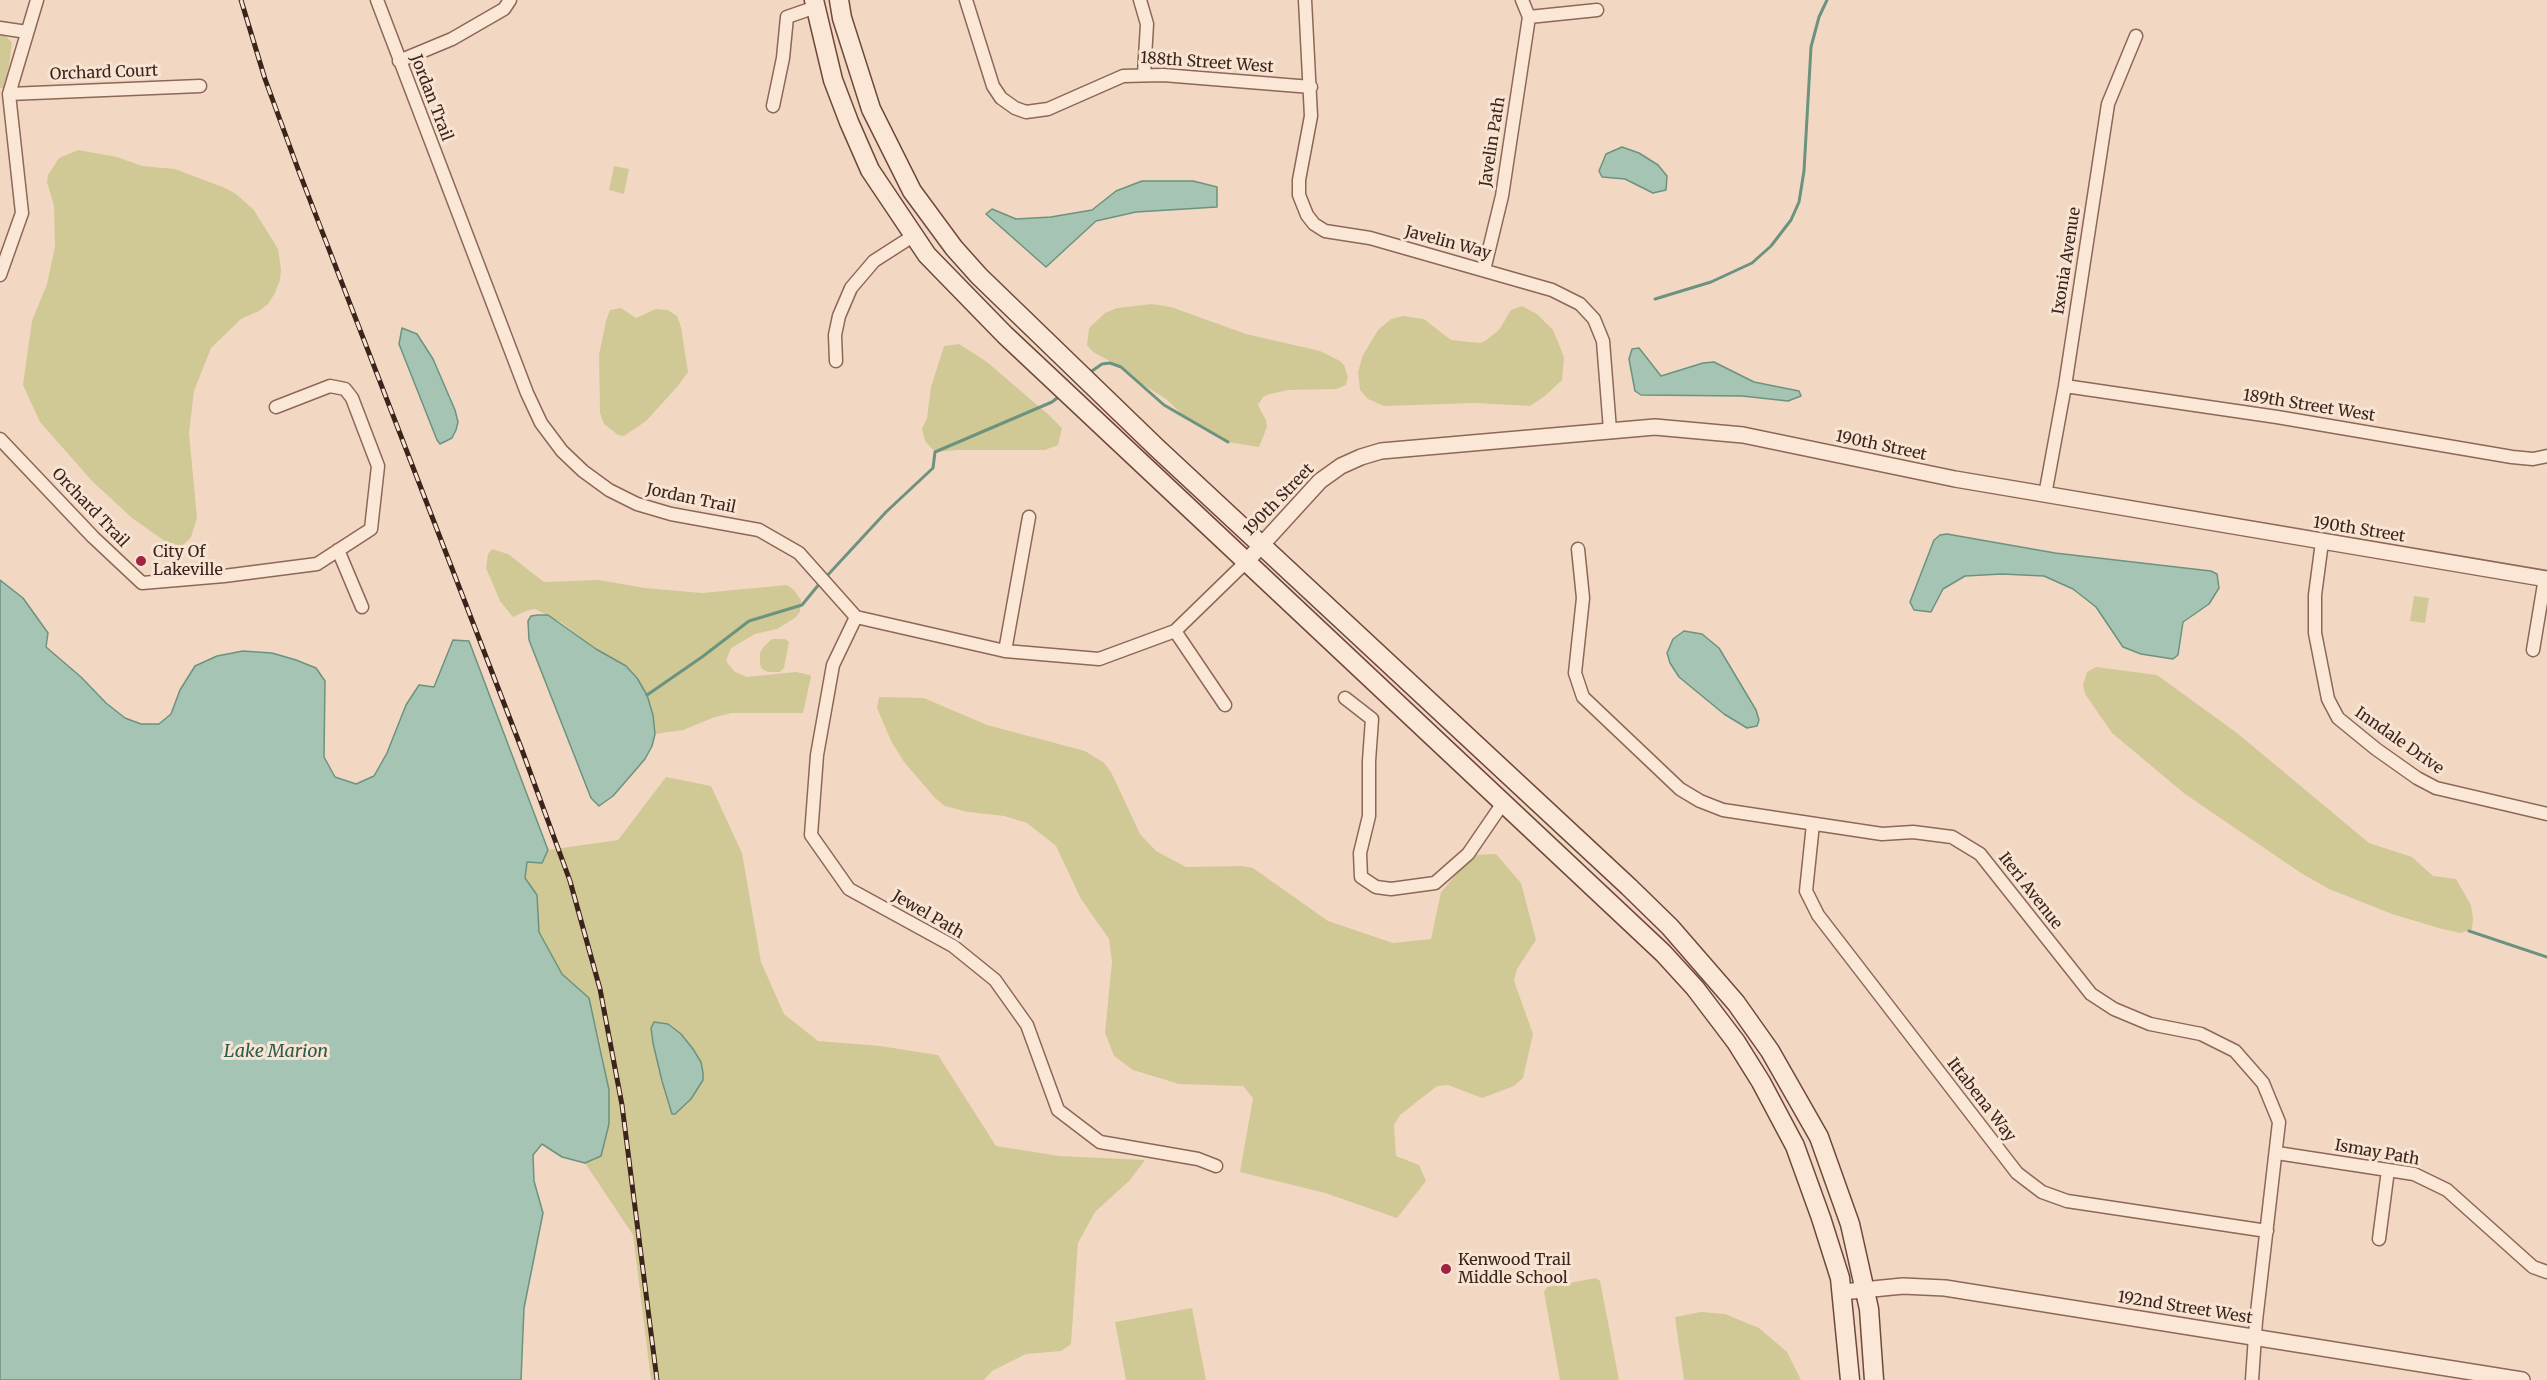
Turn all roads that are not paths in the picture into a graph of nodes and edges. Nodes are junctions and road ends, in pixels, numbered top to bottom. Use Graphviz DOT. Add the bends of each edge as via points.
graph roads {
  1 [pos="37,0"];
  2 [pos="377,0"];
  3 [pos="510,0"];
  4 [pos="839,0"];
  5 [pos="966,0"];
  6 [pos="1140,0"];
  7 [pos="1305,0"];
  8 [pos="1522,0"];
  9 [pos="815,4"];
  10 [pos="1597,10"];
  11 [pos="1529,17"];
  12 [pos="0,28"];
  13 [pos="27,32"];
  14 [pos="2136,36"];
  15 [pos="399,61"];
  16 [pos="1144,74"];
  17 [pos="200,86"];
  18 [pos="1311,87"];
  19 [pos="9,94"];
  20 [pos="773,106"];
  21 [pos="913,236"];
  22 [pos="1484,270"];
  23 [pos="0,275"];
  24 [pos="836,361"];
  25 [pos="2065,386"];
  26 [pos="276,407"];
  27 [pos="1610,430"];
  28 [pos="0,439"];
  29 [pos="2547,456"];
  30 [pos="2046,495"];
  31 [pos="1029,516"];
  32 [pos="2322,542"];
  33 [pos="1261,544"];
  34 [pos="1578,549"];
  35 [pos="338,550"];
  36 [pos="1246,562"];
  37 [pos="2546,578"];
  38 [pos="362,607"];
  39 [pos="856,617"];
  40 [pos="1175,631"];
  41 [pos="2533,650"];
  42 [pos="1005,651"];
  43 [pos="1345,698"];
  44 [pos="1225,705"];
  45 [pos="1503,803"];
  46 [pos="2547,814"];
  47 [pos="1813,824"];
  48 [pos="2277,1153"];
  49 [pos="1216,1166"];
  50 [pos="2388,1170"];
  51 [pos="2267,1231"];
  52 [pos="2379,1239"];
  53 [pos="2547,1272"];
  54 [pos="1865,1288"];
  55 [pos="1842,1292"];
  56 [pos="2255,1337"];
  57 [pos="1850,1380"];
  58 [pos="1874,1380"];
  59 [pos="2252,1380"];
  60 [pos="2522,1380"];
  1 -- 13 [label="street"];
  2 -- 15 [label="street, Jordan Trail"];
  3 -- 15 [label="street" via="504,9 453,39"];
  4 -- 33 [label="main road" via="871,109 912,191 954,248 1157,448"];
  5 -- 16 [label="street, 188th Street West" via="993,86 1015,108 1039,112 1103,83"];
  6 -- 16 [label="street" via="1146,24"];
  7 -- 18 [label="street, Javelin Way"];
  8 -- 11 [label="street"];
  9 -- 20 [label="street" via="788,17"];
  9 -- 21 [label="main road" via="833,80 849,122 870,170"];
  10 -- 11 [label="street"];
  11 -- 22 [label="street, Javelin Path" via="1502,196"];
  12 -- 13 [label="street"];
  13 -- 19 [label="street"];
  14 -- 25 [label="street, Ixonia Avenue" via="2108,104"];
  15 -- 39 [label="street, Jordan Trail" via="527,393 541,423 562,451 609,490 637,504 759,530 799,553"];
  16 -- 18 [label="street, 188th Street West"];
  17 -- 19 [label="street, Orchard Court"];
  18 -- 22 [label="street, Javelin Way" via="1311,116 1299,195 1314,224 1325,231 1370,238"];
  19 -- 23 [label="street" via="22,213"];
  21 -- 24 [label="street" via="874,261 851,288 835,335"];
  21 -- 36 [label="main road" via="1005,335"];
  22 -- 27 [label="street, Javelin Way" via="1563,294 1594,319 1605,352"];
  25 -- 29 [label="street, 189th Street West" via="2512,457"];
  25 -- 30 [label="street, Ixonia Avenue"];
  26 -- 35 [label="street, Orchard Trail" via="330,386 345,389 352,398 378,466 371,529"];
  27 -- 30 [label="street, 190th Street" via="1678,428 1743,435"];
  27 -- 33 [label="street, 190th Street" via="1392,450 1361,457 1320,482"];
  28 -- 35 [label="street, Orchard Trail" via="142,583 317,564"];
  30 -- 32 [label="street, 190th Street"];
  31 -- 42 [label="street"];
  32 -- 37 [label="street, 190th Street"];
  32 -- 46 [label="street, Inndale Drive" via="2315,633 2328,699 2338,718 2436,788"];
  33 -- 36 [label="street, 190th Street"];
  33 -- 54 [label="main road" via="1629,887 1716,979 1770,1051 1818,1137 1850,1224"];
  34 -- 47 [label="street, Iteri Avenue" via="1583,598 1575,673 1583,697 1680,789 1700,801 1723,810"];
  35 -- 38 [label="street"];
  36 -- 40 [label="street"];
  36 -- 45 [label="main road"];
  37 -- 41 [label="street"];
  39 -- 42 [label="street"];
  39 -- 49 [label="street, Jewel Path" via="833,665 817,755 811,835 849,889 953,946 995,980 1027,1025 1058,1110 1100,1142"];
  40 -- 42 [label="street" via="1099,659"];
  40 -- 44 [label="street"];
  43 -- 45 [label="street" via="1372,719 1369,816 1360,853 1361,877 1376,887 1391,890 1434,883 1468,854"];
  45 -- 55 [label="main road" via="1663,953 1736,1042 1795,1146"];
  47 -- 48 [label="street, Iteri Avenue" via="1882,834 1913,832 1952,837 1980,854 2091,994 2150,1024 2201,1034 2235,1051 2263,1083 2279,1122"];
  47 -- 51 [label="street, Ittabena Way" via="1806,891 1818,915 2017,1173 2042,1192 2067,1201"];
  48 -- 50 [label="street, Ismay Path"];
  48 -- 51 [label="street, Iteri Avenue"];
  50 -- 52 [label="street"];
  50 -- 53 [label="street, Ismay Path" via="2414,1174 2447,1190 2533,1267"];
  51 -- 56 [label="street, Iteri Avenue"];
  54 -- 55 [label="street, 192nd Street West"];
  54 -- 56 [label="street, 192nd Street West" via="1937,1287"];
  54 -- 58 [label="main road"];
  55 -- 57 [label="main road"];
  56 -- 59 [label="street, Iteri Avenue"];
  56 -- 60 [label="street, 192nd Street West"];
}
